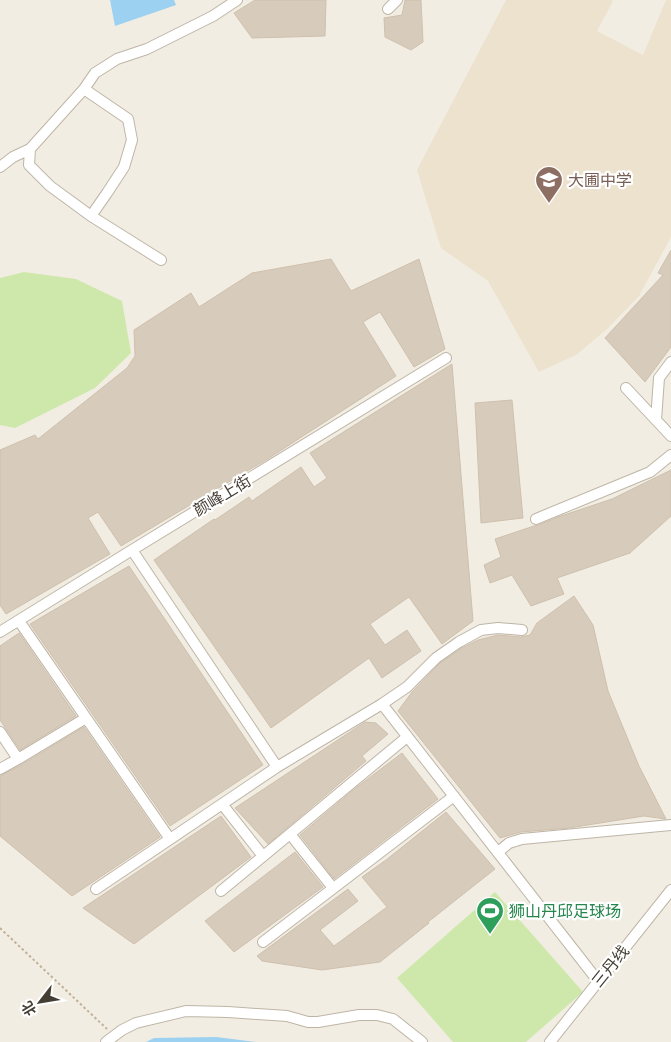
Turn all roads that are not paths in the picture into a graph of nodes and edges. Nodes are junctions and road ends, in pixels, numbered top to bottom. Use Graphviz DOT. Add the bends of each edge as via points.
graph roads {
  1 [pos="236,0"];
  2 [pos="397,0"];
  3 [pos="388,9"];
  4 [pos="84,89"];
  5 [pos="30,149"];
  6 [pos="0,167"];
  7 [pos="91,216"];
  8 [pos="161,260"];
  9 [pos="446,358"];
  10 [pos="671,362"];
  11 [pos="626,388"];
  12 [pos="656,420"];
  13 [pos="671,436"];
  14 [pos="671,456"];
  15 [pos="536,519"];
  16 [pos="132,550"];
  17 [pos="19,621"];
  18 [pos="522,630"];
  19 [pos="0,632"];
  20 [pos="382,704"];
  21 [pos="86,718"];
  22 [pos="0,732"];
  23 [pos="407,737"];
  24 [pos="18,759"];
  25 [pos="277,767"];
  26 [pos="0,769"];
  27 [pos="454,796"];
  28 [pos="222,804"];
  29 [pos="671,825"];
  30 [pos="290,834"];
  31 [pos="170,839"];
  32 [pos="498,852"];
  33 [pos="263,856"];
  34 [pos="333,888"];
  35 [pos="96,889"];
  36 [pos="671,890"];
  37 [pos="221,891"];
  38 [pos="264,942"];
  39 [pos="598,981"];
  40 [pos="110,1039"];
  41 [pos="416,1040"];
  42 [pos="550,1042"];
  1 -- 4 [label="street" via="147,49 117,59 95,73"];
  2 -- 3 [label="street"];
  4 -- 5 [label="street"];
  4 -- 7 [label="street" via="128,119 132,140 124,166"];
  5 -- 6 [label="street"];
  5 -- 7 [label="street" via="29,165 50,186"];
  7 -- 8 [label="street"];
  9 -- 16 [label="street, 颜峰上街"];
  10 -- 12 [label="street" via="659,378"];
  11 -- 12 [label="street"];
  12 -- 13 [label="street"];
  14 -- 15 [label="street" via="650,472"];
  16 -- 17 [label="street, 颜峰上街"];
  16 -- 25 [label="street"];
  17 -- 19 [label="street, 颜峰上街"];
  17 -- 21 [label="street"];
  18 -- 20 [label="street" via="481,630 436,658 407,687"];
  20 -- 23 [label="street"];
  20 -- 25 [label="street"];
  21 -- 24 [label="street"];
  21 -- 31 [label="street"];
  22 -- 24 [label="street"];
  23 -- 27 [label="street"];
  23 -- 30 [label="street"];
  24 -- 26 [label="street"];
  25 -- 28 [label="street"];
  27 -- 32 [label="street"];
  27 -- 34 [label="street"];
  28 -- 31 [label="street"];
  28 -- 33 [label="street"];
  29 -- 32 [label="street" via="522,839 508,842"];
  30 -- 33 [label="street"];
  30 -- 34 [label="street"];
  31 -- 35 [label="street"];
  32 -- 39 [label="street"];
  33 -- 37 [label="street"];
  34 -- 38 [label="street"];
  36 -- 39 [label="street, 三丹线"];
  39 -- 42 [label="street, 三丹线"];
  40 -- 41 [label="street" via="136,1023 186,1011 287,1016 308,1022 378,1015 392,1019"];
}
